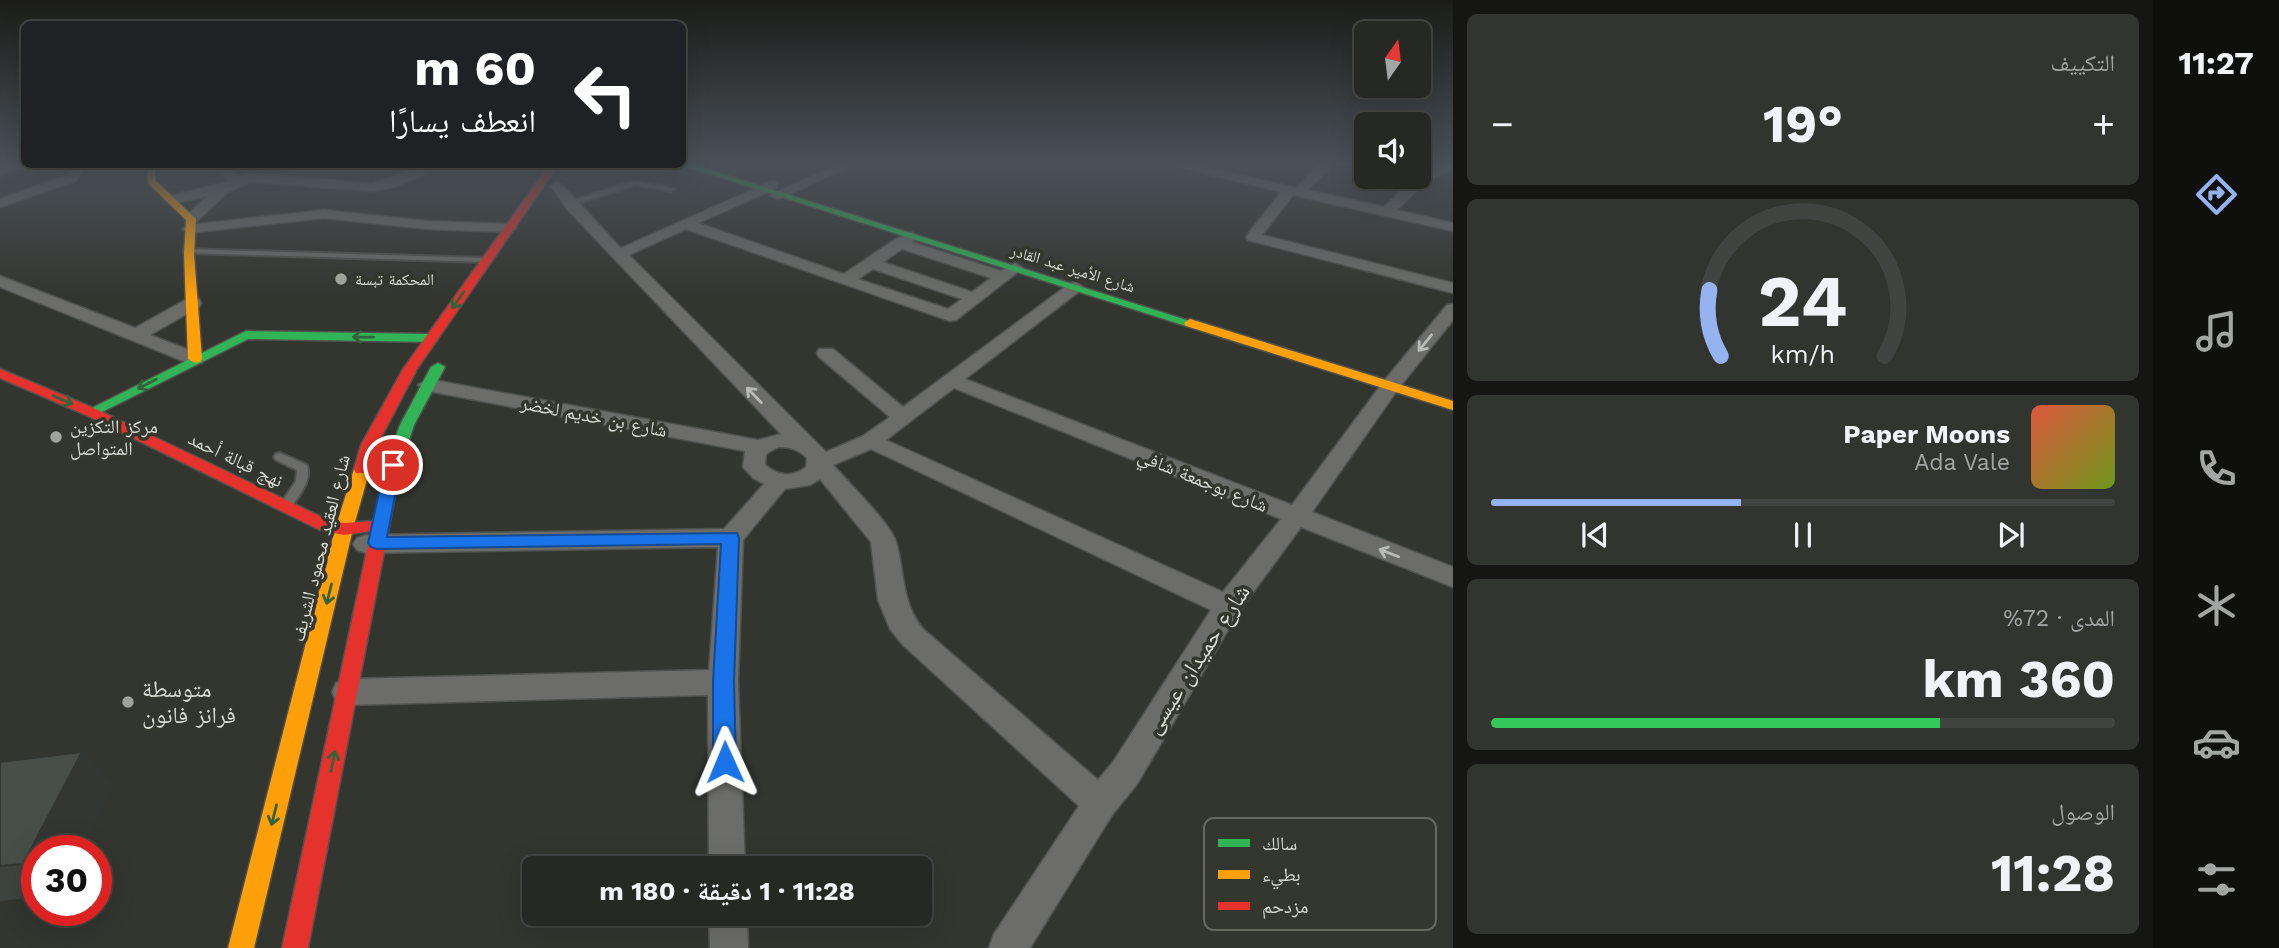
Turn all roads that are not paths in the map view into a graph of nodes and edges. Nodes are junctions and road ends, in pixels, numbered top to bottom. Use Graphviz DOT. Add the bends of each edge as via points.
graph roads {
  1 [pos="177,208"];
  2 [pos="205,208"];
  3 [pos="334,208"];
  4 [pos="523,208"];
  5 [pos="542,208"];
  6 [pos="574,208"];
  7 [pos="727,208"];
  8 [pos="822,208"];
  9 [pos="833,208"];
  10 [pos="1279,208"];
  11 [pos="1370,208"];
  12 [pos="1391,208"];
  13 [pos="1387,212"];
  14 [pos="324,214"];
  15 [pos="190,224"];
  16 [pos="686,224"];
  17 [pos="1453,227"];
  18 [pos="509,228"];
  19 [pos="905,240"];
  20 [pos="515,250"];
  21 [pos="187,251"];
  22 [pos="619,254"];
  23 [pos="486,260"];
  24 [pos="871,263"];
  25 [pos="1010,272"];
  26 [pos="846,280"];
  27 [pos="0,281"];
  28 [pos="1075,287"];
  29 [pos="1453,288"];
  30 [pos="975,298"];
  31 [pos="193,303"];
  32 [pos="1453,309"];
  33 [pos="206,329"];
  34 [pos="136,335"];
  35 [pos="246,335"];
  36 [pos="432,338"];
  37 [pos="826,353"];
  38 [pos="444,358"];
  39 [pos="195,359"];
  40 [pos="0,373"];
  41 [pos="953,381"];
  42 [pos="1394,381"];
  43 [pos="428,384"];
  44 [pos="1453,395"];
  45 [pos="1453,406"];
  46 [pos="91,412"];
  47 [pos="901,416"];
  48 [pos="872,441"];
  49 [pos="760,447"];
  50 [pos="811,453"];
  51 [pos="280,457"];
  52 [pos="779,481"];
  53 [pos="285,506"];
  54 [pos="1296,517"];
  55 [pos="379,534"];
  56 [pos="731,538"];
  57 [pos="342,539"];
  58 [pos="1453,577"];
  59 [pos="1228,606"];
  60 [pos="723,682"];
  61 [pos="347,692"];
  62 [pos="1100,803"];
  63 [pos="727,856"];
  64 [pos="728,926"];
  65 [pos="241,948"];
  66 [pos="295,948"];
  67 [pos="729,948"];
  68 [pos="1008,948"];
  1 -- 15 [label="main road"];
  2 -- 15 [label="street"];
  3 -- 14 [label="street"];
  4 -- 18 [label="main road, شارع العقيد محمود الشريف"];
  5 -- 20 [label="main road"];
  6 -- 22 [label="street"];
  7 -- 16 [label="street"];
  8 -- 19 [label="main road, شارع الأمير عبد القادر"];
  9 -- 42 [label="main road, شارع الأمير عبد القادر"];
  10 -- 29 [label="street" via="1253,237"];
  11 -- 13 [label="street"];
  12 -- 13 [label="street"];
  13 -- 17 [label="street"];
  14 -- 15 [label="street"];
  14 -- 18 [label="street"];
  15 -- 21 [label="main road"];
  16 -- 22 [label="street"];
  16 -- 26 [label="street"];
  18 -- 23 [label="main road, شارع العقيد محمود الشريف"];
  19 -- 24 [label="street"];
  19 -- 25 [label="main road, شارع الأمير عبد القادر"];
  21 -- 23 [label="lane"];
  21 -- 31 [label="main road"];
  50 -- 22 [label="street, one-way"];
  23 -- 36 [label="main road, شارع العقيد محمود الشريف, one-way"];
  24 -- 26 [label="street"];
  24 -- 30 [label="street"];
  25 -- 28 [label="main road, شارع الأمير عبد القادر"];
  25 -- 30 [label="street"];
  26 -- 30 [label="street" via="950,316"];
  27 -- 34 [label="street"];
  28 -- 41 [label="street"];
  28 -- 42 [label="main road, شارع الأمير عبد القادر"];
  31 -- 33 [label="main road"];
  31 -- 34 [label="street"];
  32 -- 42 [label="street, شارع حميدان عيسى, one-way"];
  33 -- 35 [label="main road"];
  33 -- 39 [label="main road"];
  34 -- 39 [label="street"];
  36 -- 35 [label="main road, one-way"];
  35 -- 39 [label="main road"];
  36 -- 57 [label="main road, شارع العقيد محمود الشريف" via="377,425 361,465"];
  37 -- 47 [label="street"];
  38 -- 43 [label="main road"];
  39 -- 46 [label="main road, one-way"];
  40 -- 46 [label="main road, نهج قبالة أحمد, one-way"];
  41 -- 47 [label="street"];
  41 -- 54 [label="street, شارع بوجمعة شافي"];
  42 -- 44 [label="main road, شارع الأمير عبد القادر"];
  42 -- 45 [label="main road, شارع الأمير عبد القادر"];
  42 -- 54 [label="street, شارع حميدان عيسى"];
  43 -- 49 [label="street, شارع بن خديم لخضر"];
  43 -- 55 [label="main road" via="398,447"];
  46 -- 53 [label="main road, نهج قبالة أحمد"];
  47 -- 48 [label="street"];
  48 -- 50 [label="street"];
  48 -- 59 [label="street"];
  49 -- 50 [label="street" via="775,441"];
  49 -- 52 [label="street" via="754,467"];
  50 -- 52 [label="street" via="811,476"];
  50 -- 62 [label="street" via="883,540 892,600 913,637"];
  51 -- 53 [label="lane" via="303,468 302,481"];
  52 -- 56 [label="street"];
  53 -- 57 [label="main road, نهج قبالة أحمد"];
  58 -- 54 [label="street, شارع بوجمعة شافي, one-way"];
  54 -- 59 [label="street, شارع حميدان عيسى"];
  55 -- 56 [label="street"];
  55 -- 57 [label="street"];
  55 -- 61 [label="main road"];
  56 -- 60 [label="street"];
  57 -- 65 [label="main road, شارع العقيد محمود الشريف, one-way"];
  59 -- 62 [label="street, شارع حميدان عيسى" via="1125,773"];
  60 -- 61 [label="street"];
  60 -- 63 [label="street"];
  66 -- 61 [label="main road, one-way"];
  62 -- 68 [label="street, شارع حميدان عيسى"];
  64 -- 67 [label="street"];
}
